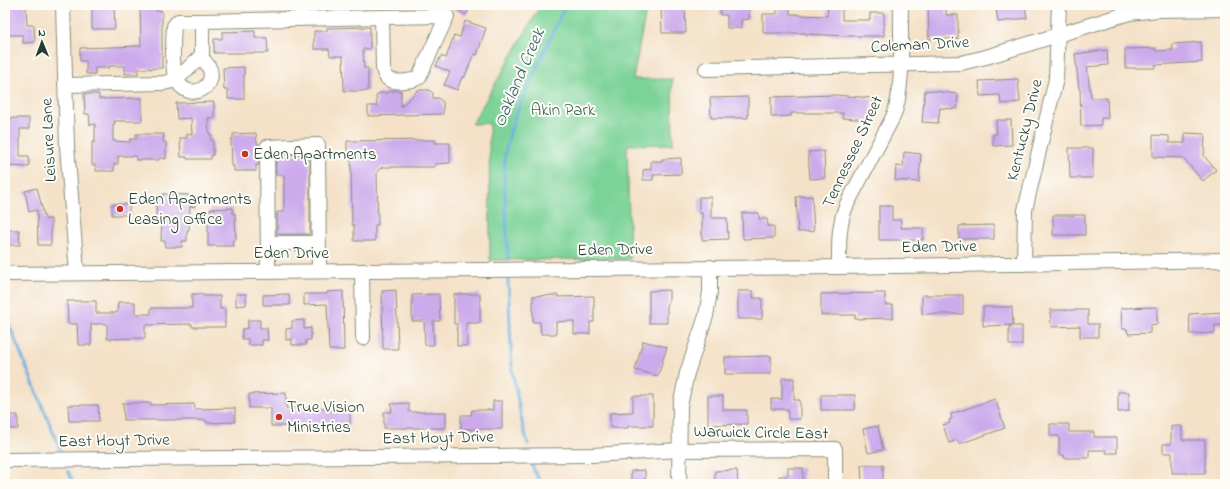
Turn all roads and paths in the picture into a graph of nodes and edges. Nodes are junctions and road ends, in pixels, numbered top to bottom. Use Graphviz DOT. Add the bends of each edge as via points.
graph roads {
  1 [pos="63,5"];
  2 [pos="901,5"];
  3 [pos="1059,5"];
  4 [pos="1225,9"];
  5 [pos="382,17"];
  6 [pos="202,21"];
  7 [pos="1058,35"];
  8 [pos="200,57"];
  9 [pos="900,65"];
  10 [pos="706,69"];
  11 [pos="177,79"];
  12 [pos="65,85"];
  13 [pos="268,243"];
  14 [pos="319,243"];
  15 [pos="1225,260"];
  16 [pos="1024,264"];
  17 [pos="710,267"];
  18 [pos="839,267"];
  19 [pos="268,271"];
  20 [pos="319,271"];
  21 [pos="362,271"];
  22 [pos="77,273"];
  23 [pos="5,274"];
  24 [pos="363,338"];
  25 [pos="678,450"];
  26 [pos="5,460"];
  27 [pos="679,484"];
  28 [pos="835,484"];
  1 -- 12 [label="street, Leisure Lane"];
  2 -- 9 [label="street, Tennessee Street"];
  3 -- 7 [label="street, Kentucky Drive"];
  4 -- 7 [label="street, Coleman Drive" via="1137,12"];
  5 -- 5 [label="street" via="385,75 393,81 416,80 447,16"];
  5 -- 6 [label="street"];
  6 -- 8 [label="street"];
  6 -- 11 [label="street" via="178,21 174,25 174,67"];
  7 -- 9 [label="street, Coleman Drive" via="970,61"];
  7 -- 16 [label="street, Kentucky Drive" via="1055,86 1025,210"];
  8 -- 11 [label="street"];
  8 -- 11 [label="street" via="206,62 211,74 204,90 190,92"];
  9 -- 10 [label="street, Coleman Drive"];
  9 -- 18 [label="street, Tennessee Street" via="899,98 895,112 842,217"];
  11 -- 12 [label="street" via="164,83"];
  12 -- 22 [label="street, Leisure Lane" via="67,157"];
  13 -- 14 [label="street"];
  13 -- 14 [label="street" via="267,147 318,145"];
  13 -- 19 [label="street"];
  14 -- 20 [label="street"];
  15 -- 16 [label="street, Eden Drive"];
  16 -- 18 [label="street, Eden Drive"];
  17 -- 18 [label="street, Eden Drive"];
  17 -- 21 [label="street, Eden Drive"];
  17 -- 25 [label="street" via="710,292 706,316 687,373 680,406"];
  19 -- 20 [label="street, Eden Drive"];
  19 -- 22 [label="street, Eden Drive"];
  20 -- 21 [label="street, Eden Drive"];
  21 -- 24 [label="street"];
  22 -- 23 [label="street, Eden Drive"];
  25 -- 26 [label="street, East Hoyt Drive" via="592,455"];
  25 -- 27 [label="street"];
  25 -- 28 [label="street, Warwick Circle East" via="835,449"];
}
